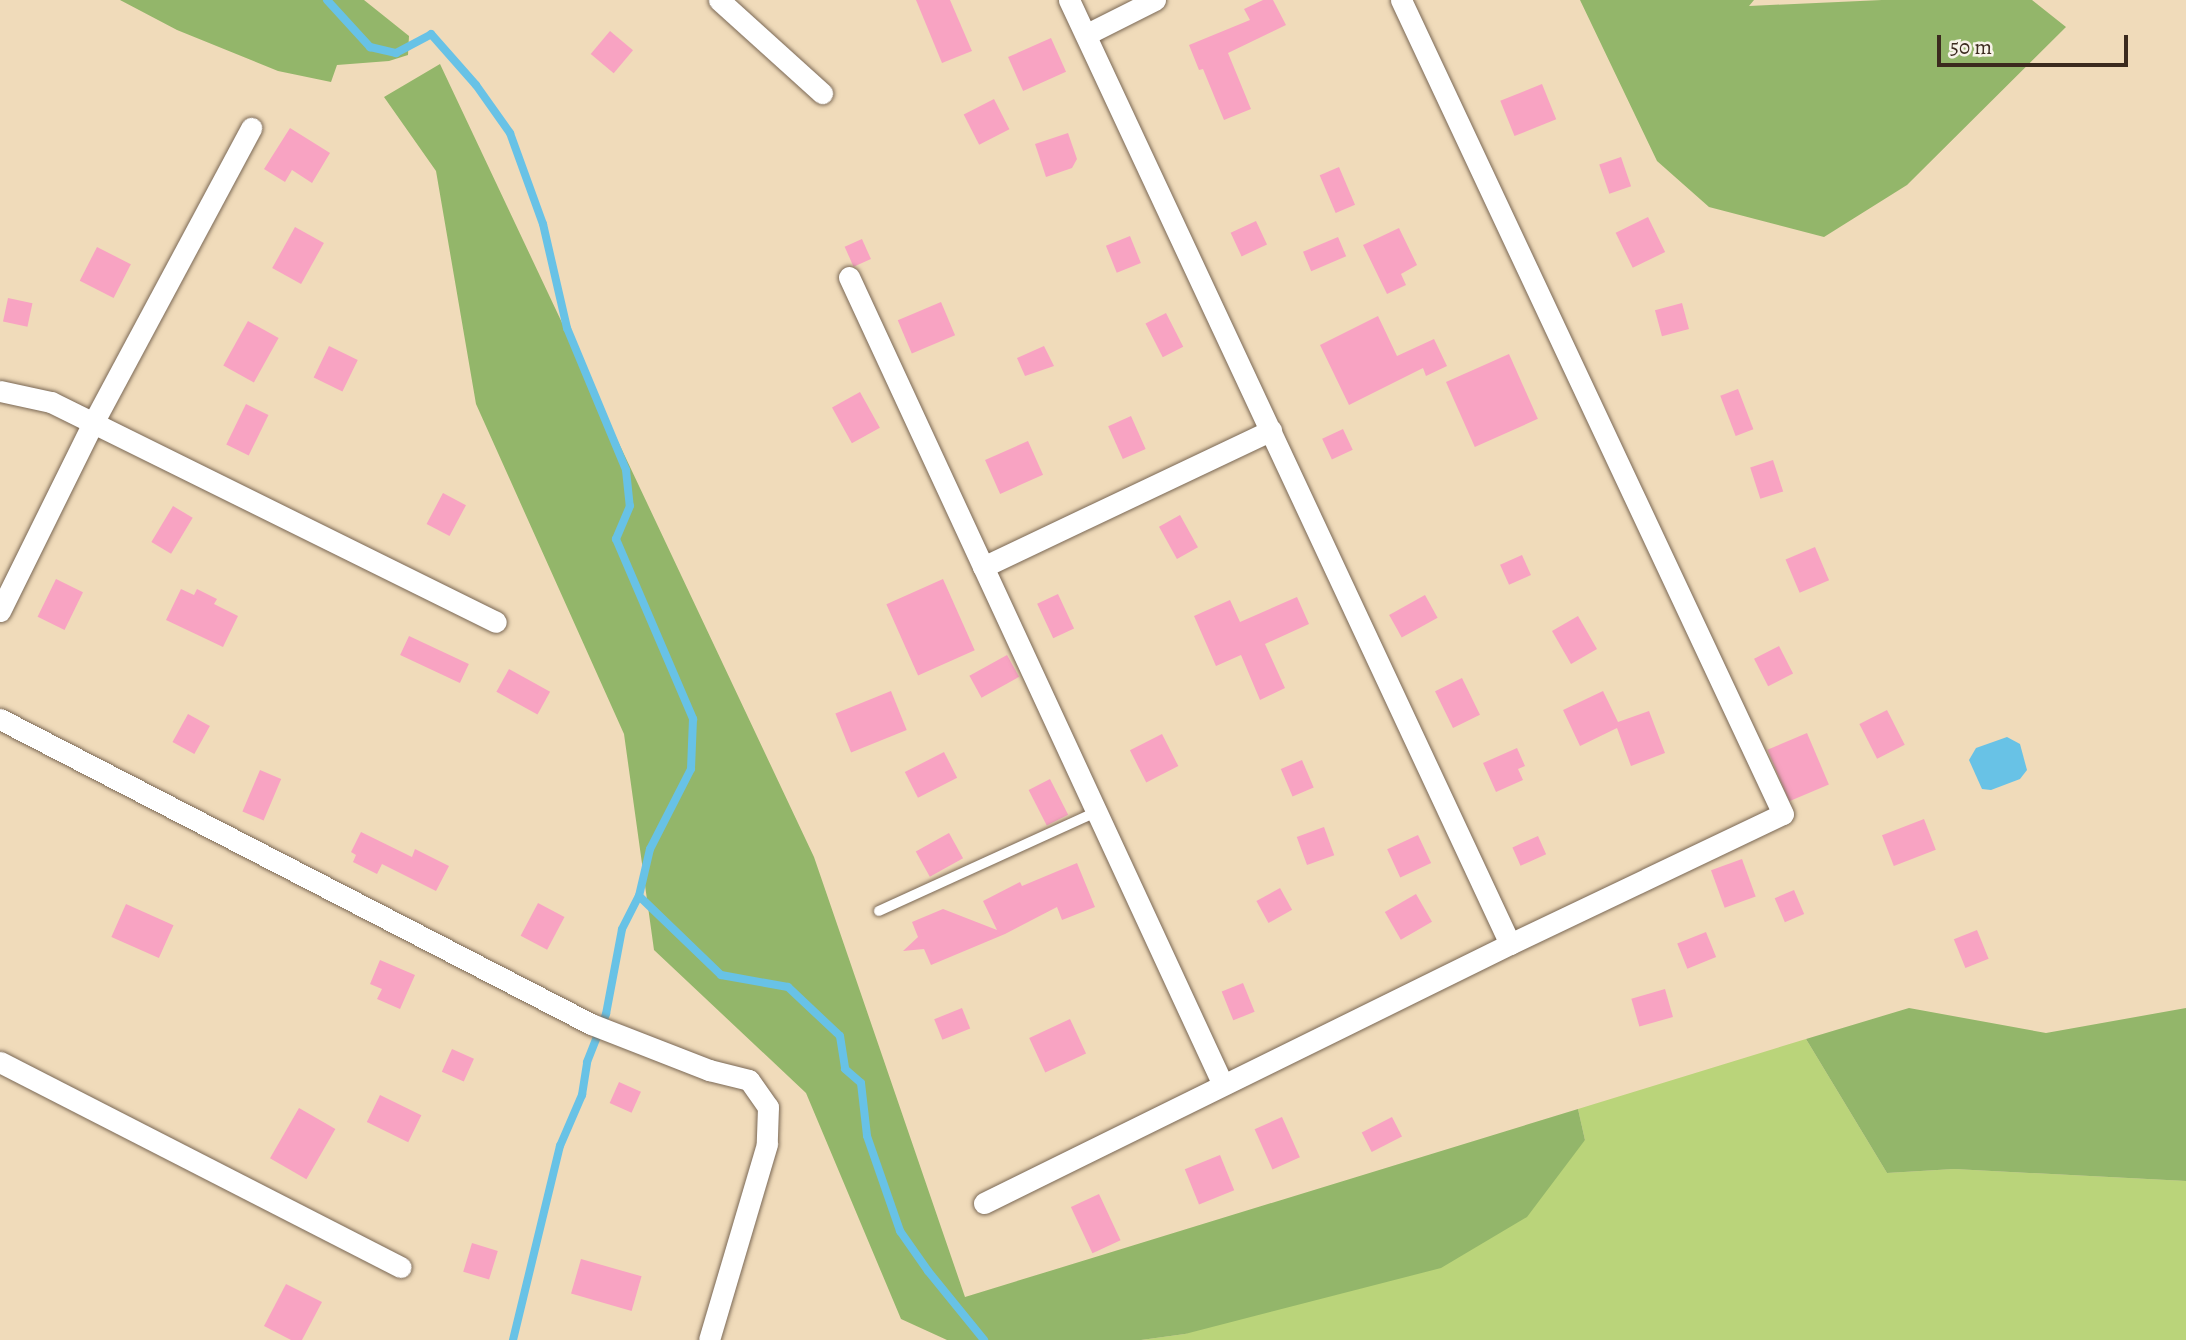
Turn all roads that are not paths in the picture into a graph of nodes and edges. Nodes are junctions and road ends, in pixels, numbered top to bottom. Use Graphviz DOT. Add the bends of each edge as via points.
graph roads {
  1 [pos="719,0"];
  2 [pos="1069,0"];
  3 [pos="1156,0"];
  4 [pos="1401,0"];
  5 [pos="1087,34"];
  6 [pos="822,93"];
  7 [pos="251,128"];
  8 [pos="849,277"];
  9 [pos="0,391"];
  10 [pos="93,423"];
  11 [pos="1271,430"];
  12 [pos="983,567"];
  13 [pos="0,611"];
  14 [pos="496,622"];
  15 [pos="0,719"];
  16 [pos="1097,812"];
  17 [pos="879,911"];
  18 [pos="1510,944"];
  19 [pos="0,1062"];
  20 [pos="1223,1085"];
  21 [pos="984,1203"];
  22 [pos="401,1267"];
  23 [pos="709,1340"];
  1 -- 6 [label="street"];
  2 -- 5 [label="street"];
  3 -- 5 [label="street"];
  4 -- 18 [label="street" via="1783,814"];
  5 -- 11 [label="street"];
  7 -- 10 [label="street"];
  8 -- 12 [label="street"];
  9 -- 10 [label="street" via="51,402"];
  10 -- 13 [label="street"];
  10 -- 14 [label="street"];
  11 -- 12 [label="street"];
  11 -- 18 [label="street"];
  12 -- 16 [label="street"];
  15 -- 23 [label="street" via="617,1037 750,1080 768,1107 766,1144"];
  16 -- 17 [label="lane"];
  16 -- 20 [label="street"];
  18 -- 20 [label="street"];
  19 -- 22 [label="street"];
  20 -- 21 [label="street"];
}
